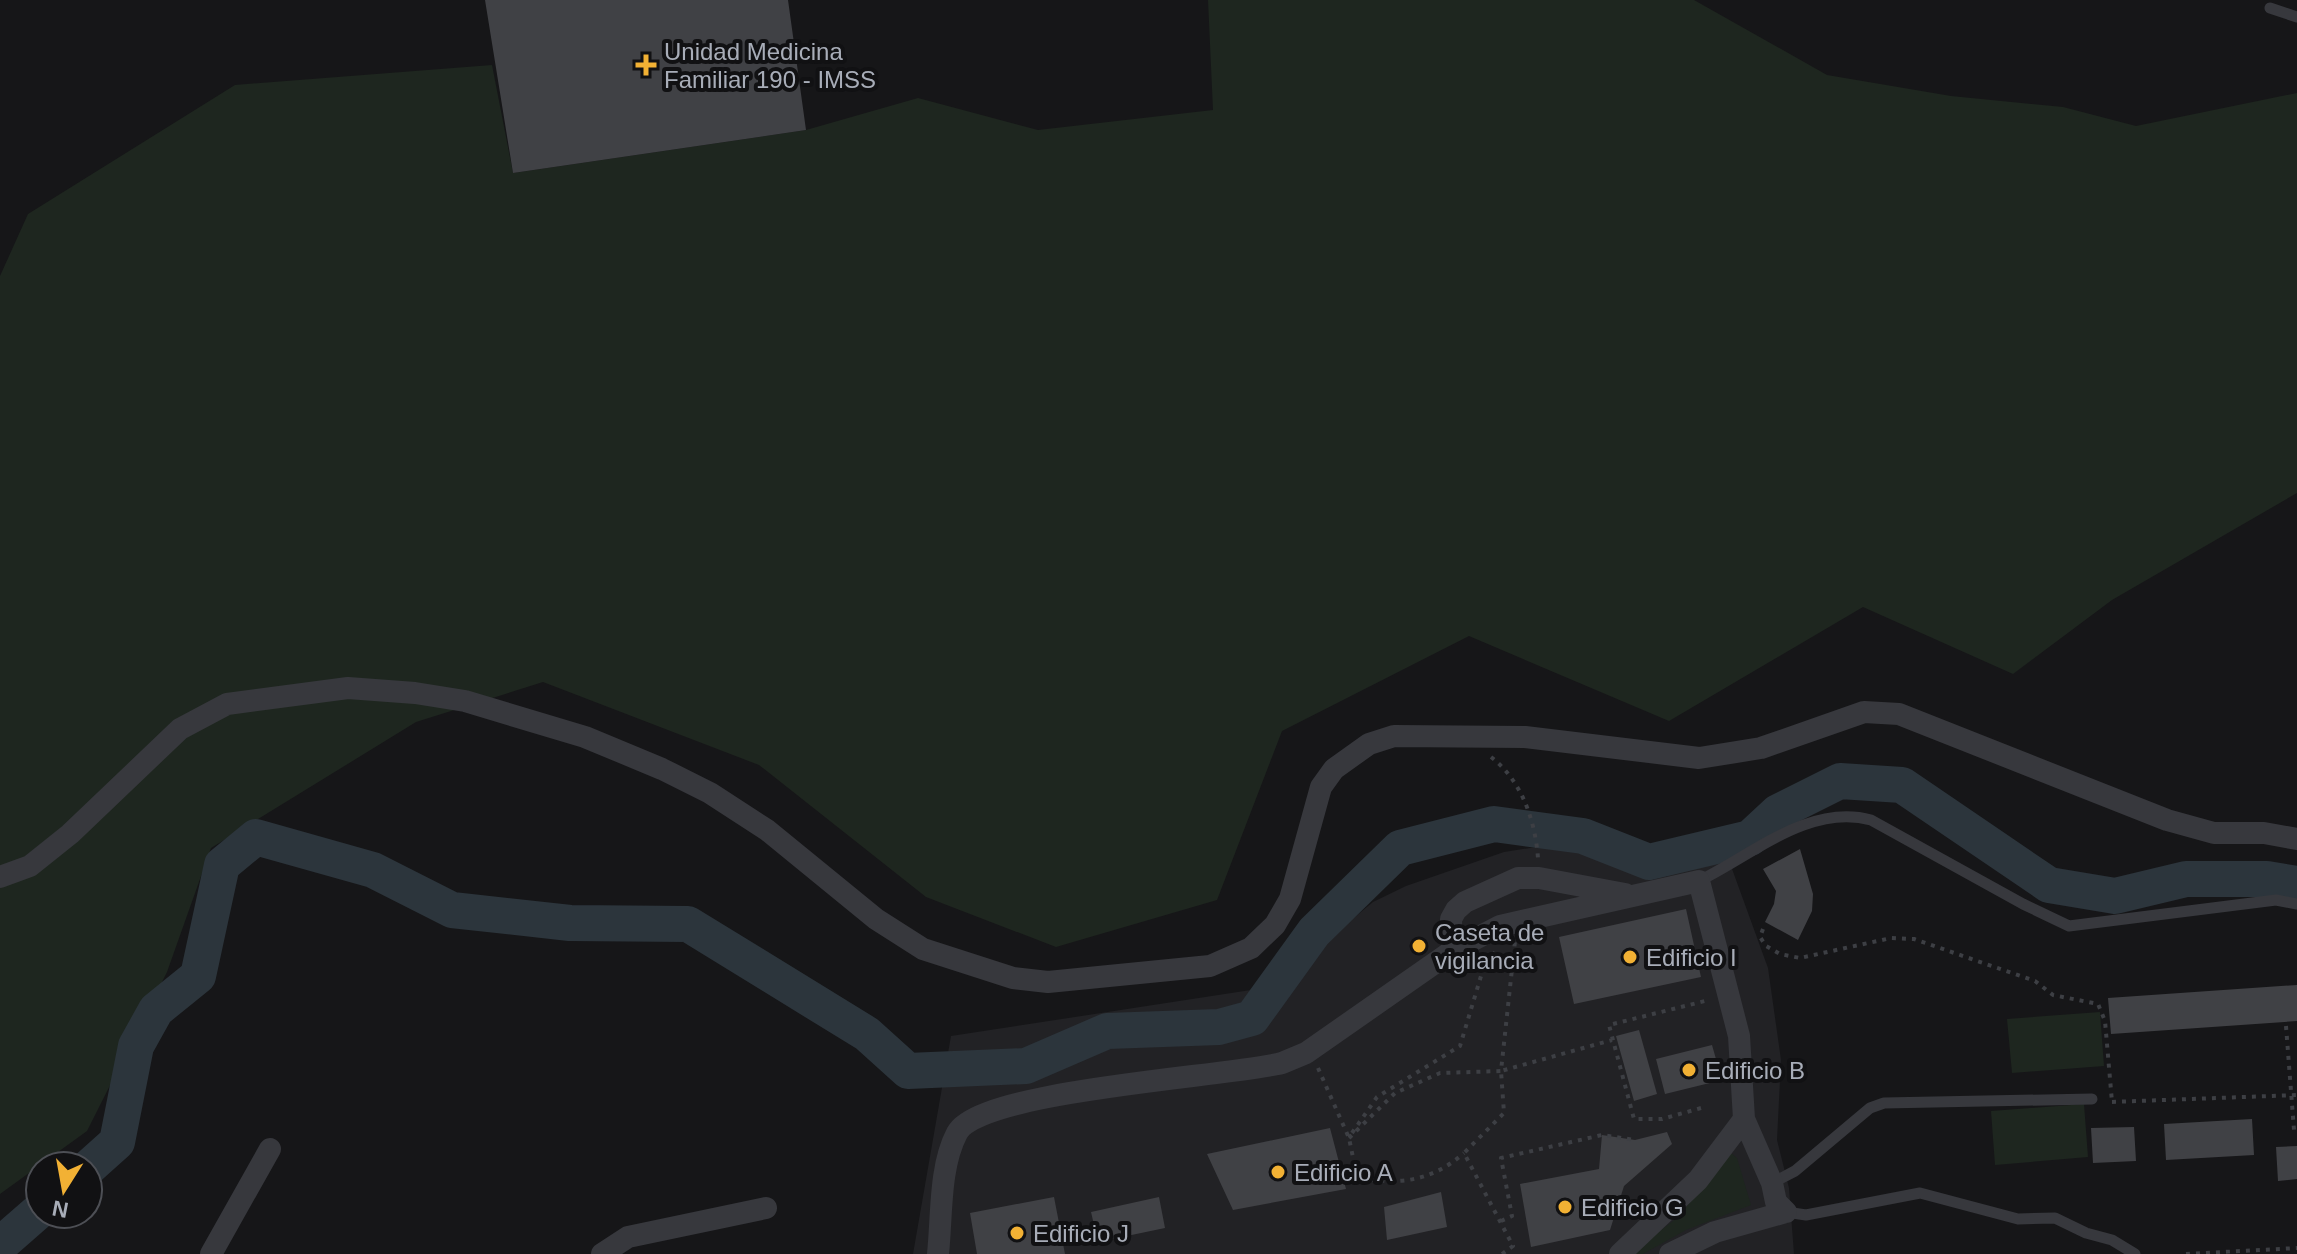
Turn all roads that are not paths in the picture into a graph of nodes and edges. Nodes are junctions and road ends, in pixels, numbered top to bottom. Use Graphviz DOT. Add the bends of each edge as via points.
graph roads {
  1 [pos="2270,8"];
  2 [pos="2297,17"];
  3 [pos="2297,839"];
  4 [pos="0,877"];
  5 [pos="1699,881"];
  6 [pos="1642,897"];
  7 [pos="2297,904"];
  8 [pos="1452,951"];
  9 [pos="2092,1099"];
  10 [pos="1744,1119"];
  11 [pos="270,1149"];
  12 [pos="1772,1183"];
  13 [pos="766,1208"];
  14 [pos="1786,1212"];
  15 [pos="211,1254"];
  16 [pos="602,1254"];
  17 [pos="938,1254"];
  18 [pos="1620,1254"];
  19 [pos="1670,1254"];
  20 [pos="2135,1254"];
  1 -- 2 [label="lane"];
  3 -- 4 [label="street" via="2214,833 2167,820 1899,714 1864,712 1761,748 1699,758 1525,737 1394,736 1369,744 1334,769 1321,787 1290,899 1275,925 1251,948 1210,966 1048,982 1013,978 923,949 876,919 767,830 662,769 570,733 465,701 348,688 227,704 180,729 70,834 30,866"];
  5 -- 6 [label="street"];
  5 -- 7 [label="lane" via="1785,832 1856,816 2069,926 2276,900"];
  5 -- 10 [label="street" via="1739,1036"];
  6 -- 8 [label="street" via="1522,919"];
  6 -- 8 [label="street" via="1518,878 1456,910 1451,919"];
  8 -- 17 [label="street" via="1306,1053 1267,1066 1018,1102 967,1119 956,1134 945,1180"];
  9 -- 12 [label="lane" via="1884,1103 1870,1108 1795,1171"];
  10 -- 12 [label="street"];
  10 -- 18 [label="street" via="1698,1180"];
  11 -- 15 [label="street"];
  12 -- 14 [label="street" via="1776,1202"];
  13 -- 16 [label="street" via="628,1237"];
  14 -- 19 [label="street" via="1730,1227"];
  14 -- 20 [label="lane" via="1806,1215 1920,1193 2018,1219 2055,1218"];
}
